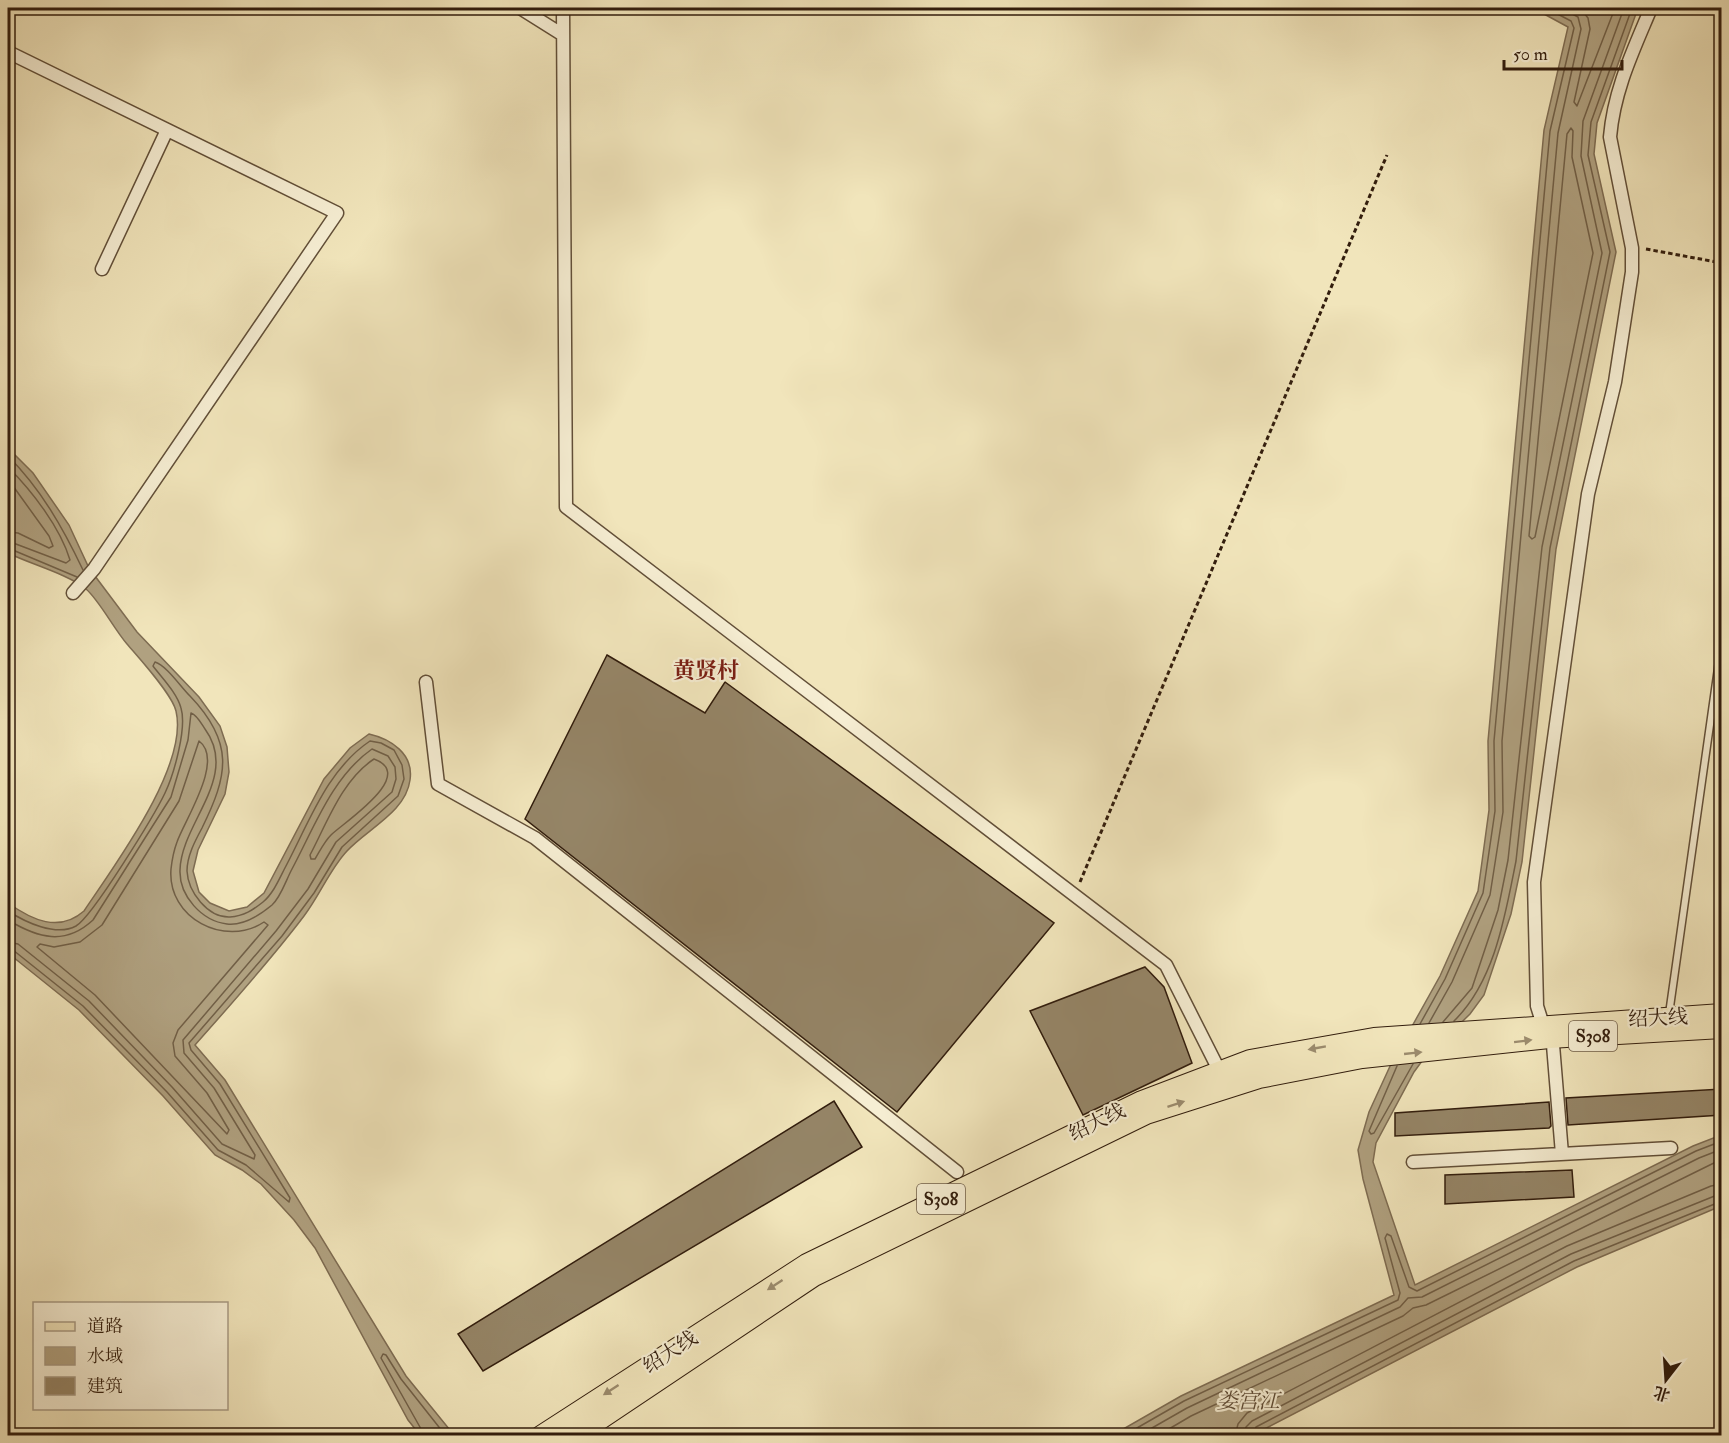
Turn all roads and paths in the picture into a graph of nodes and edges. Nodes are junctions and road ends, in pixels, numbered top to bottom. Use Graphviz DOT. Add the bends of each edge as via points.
graph roads {
  1 [pos="520,8"];
  2 [pos="563,8"];
  3 [pos="1651,8"];
  4 [pos="563,35"];
  5 [pos="8,52"];
  6 [pos="167,130"];
  7 [pos="1387,156"];
  8 [pos="1632,248"];
  9 [pos="1722,263"];
  10 [pos="102,269"];
  11 [pos="76,590"];
  12 [pos="1722,640"];
  13 [pos="426,682"];
  14 [pos="1074,895"];
  15 [pos="1722,1014"];
  16 [pos="1668,1024"];
  17 [pos="1722,1028"];
  18 [pos="1546,1031"];
  19 [pos="1224,1079"];
  20 [pos="1671,1148"];
  21 [pos="1562,1154"];
  22 [pos="1413,1162"];
  23 [pos="957,1172"];
  24 [pos="541,1436"];
  25 [pos="575,1436"];
  1 -- 4 [label="street"];
  2 -- 4 [label="street"];
  3 -- 8 [label="street" via="1619,83 1610,137"];
  4 -- 14 [label="street" via="566,507"];
  5 -- 6 [label="street"];
  6 -- 10 [label="street"];
  6 -- 11 [label="street" via="337,213"];
  7 -- 14 [label="path"];
  8 -- 9 [label="path"];
  8 -- 18 [label="street" via="1632,272 1615,382 1588,494 1534,882 1537,1006"];
  12 -- 16 [label="lane"];
  13 -- 23 [label="street" via="438,784 535,838"];
  14 -- 19 [label="street" via="1166,965"];
  15 -- 16 [label="main road, 绍大线 / S308"];
  16 -- 17 [label="main road, 绍大线 / S308"];
  16 -- 18 [label="main road, 绍大线 / S308"];
  19 -- 18 [label="main road, 绍大线 / S308, one-way" via="1259,1078 1362,1059 1464,1048"];
  18 -- 19 [label="main road, 绍大线 / S308, one-way" via="1474,1030 1374,1038 1250,1060"];
  18 -- 21 [label="street" via="1553,1045"];
  19 -- 24 [label="main road, 绍大线 / S308, one-way" via="1142,1101 807,1264"];
  25 -- 19 [label="main road, 绍大线 / S308, one-way" via="814,1276"];
  20 -- 21 [label="street"];
  21 -- 22 [label="street"];
}
